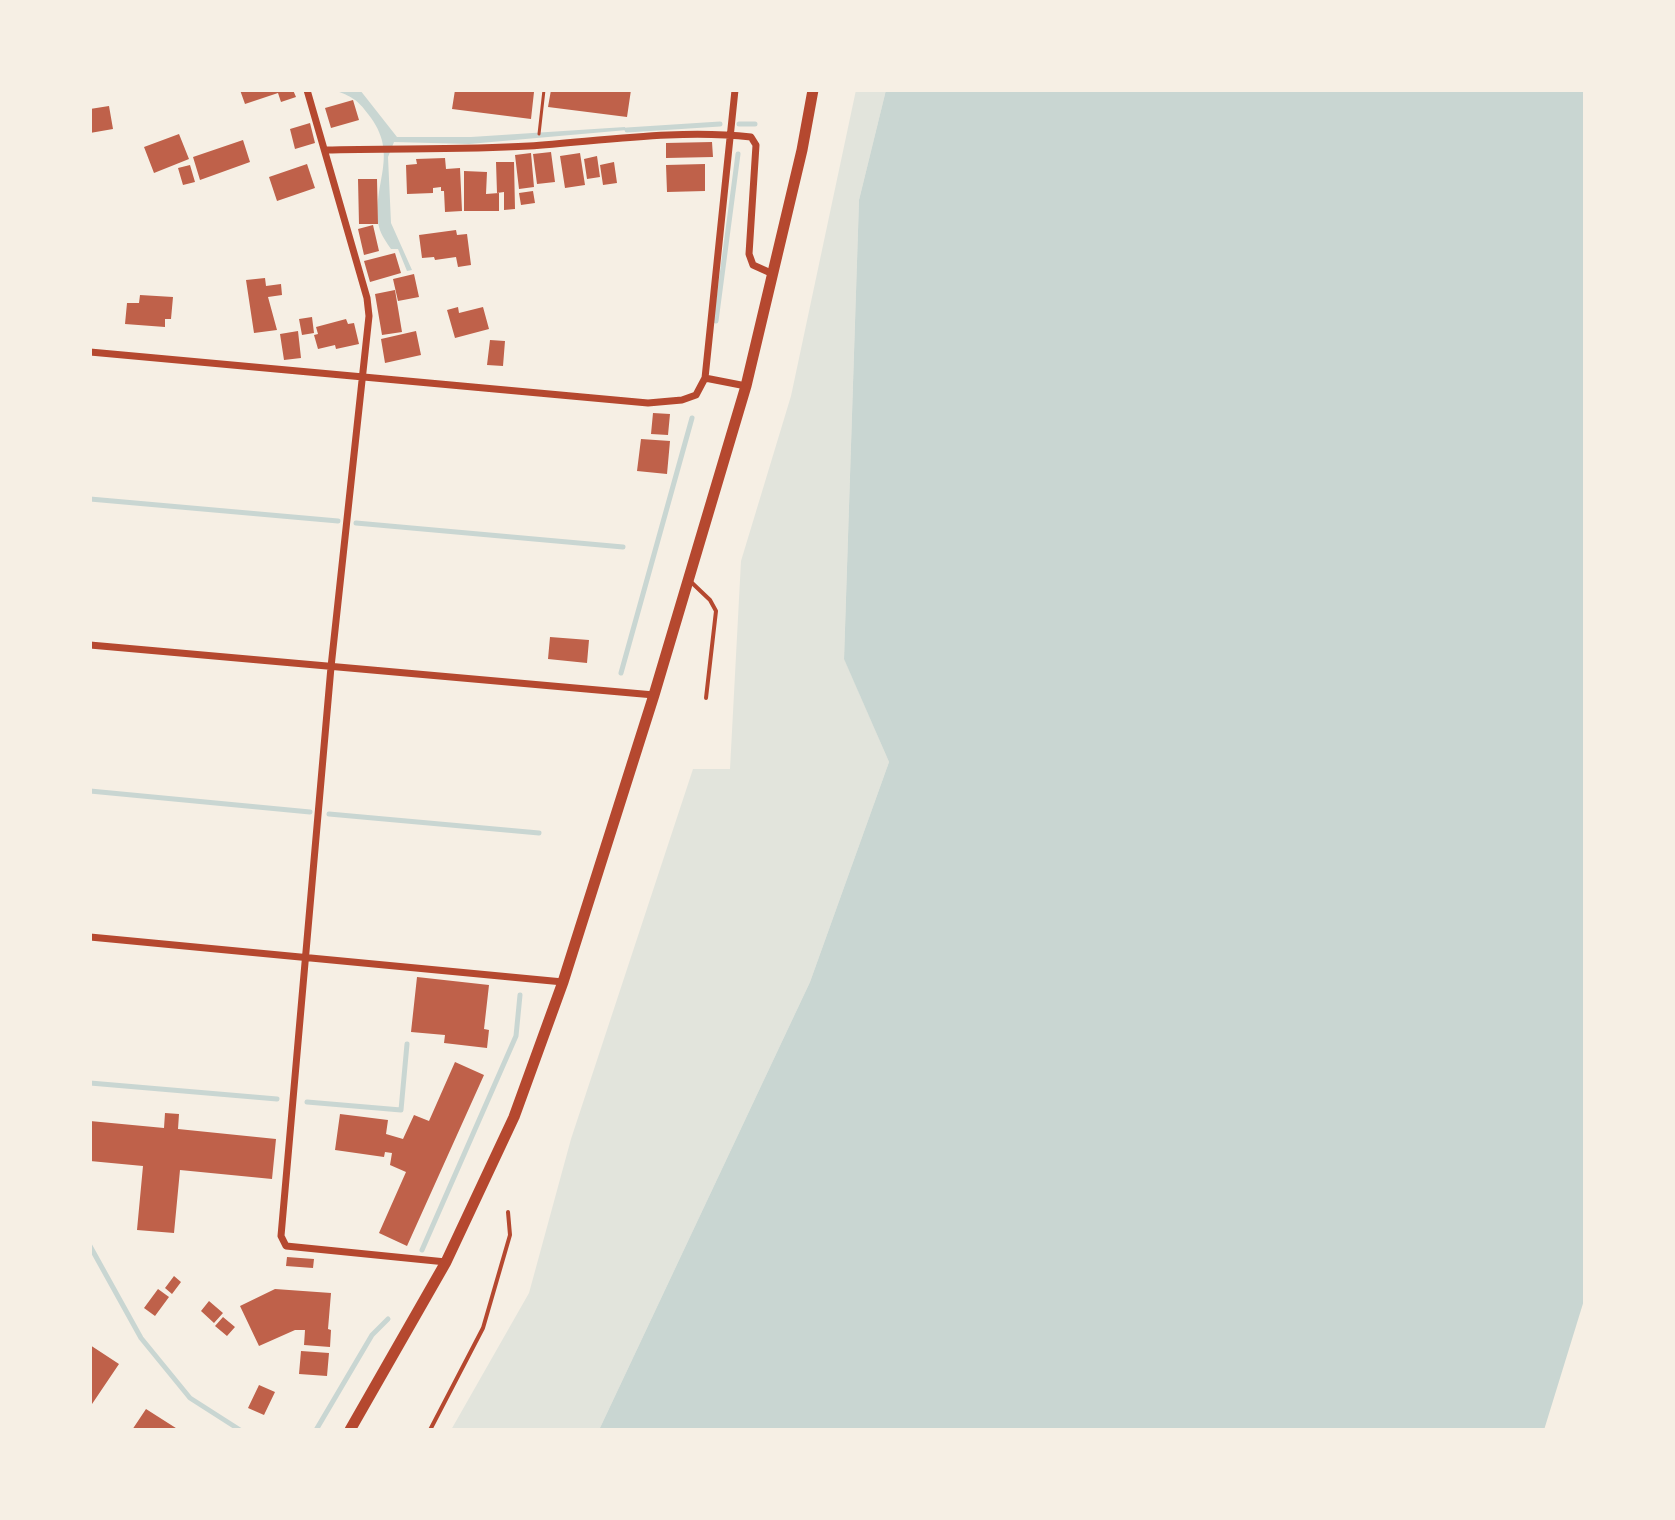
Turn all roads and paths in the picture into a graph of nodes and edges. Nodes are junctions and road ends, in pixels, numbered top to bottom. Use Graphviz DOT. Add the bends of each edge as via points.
graph roads {
  1 [pos="307,90"];
  2 [pos="544,90"];
  3 [pos="735,90"];
  4 [pos="813,90"];
  5 [pos="539,127"];
  6 [pos="729,135"];
  7 [pos="325,150"];
  8 [pos="773,274"];
  9 [pos="90,352"];
  10 [pos="361,376"];
  11 [pos="705,378"];
  12 [pos="746,386"];
  13 [pos="688,579"];
  14 [pos="90,645"];
  15 [pos="331,667"];
  16 [pos="654,695"];
  17 [pos="706,698"];
  18 [pos="90,937"];
  19 [pos="307,956"];
  20 [pos="563,982"];
  21 [pos="508,1212"];
  22 [pos="446,1262"];
  23 [pos="350,1430"];
  24 [pos="430,1430"];
  1 -- 7 [label="street"];
  2 -- 5 [label="path"];
  3 -- 6 [label="street"];
  4 -- 8 [label="main road"];
  6 -- 7 [label="street" via="463,150"];
  6 -- 8 [label="street" via="751,137 756,145 749,254 753,265"];
  6 -- 11 [label="street"];
  7 -- 10 [label="street" via="367,298"];
  8 -- 12 [label="main road"];
  9 -- 10 [label="street"];
  10 -- 11 [label="street" via="648,403 696,395"];
  10 -- 15 [label="street"];
  11 -- 12 [label="street"];
  12 -- 13 [label="main road"];
  13 -- 16 [label="main road"];
  13 -- 17 [label="lane" via="716,611"];
  14 -- 15 [label="street"];
  15 -- 16 [label="street"];
  15 -- 19 [label="street"];
  16 -- 20 [label="main road"];
  18 -- 19 [label="street"];
  19 -- 20 [label="street"];
  19 -- 22 [label="street" via="282,1242"];
  20 -- 22 [label="main road" via="514,1117"];
  21 -- 24 [label="lane" via="510,1235 483,1328"];
  22 -- 23 [label="main road"];
}
